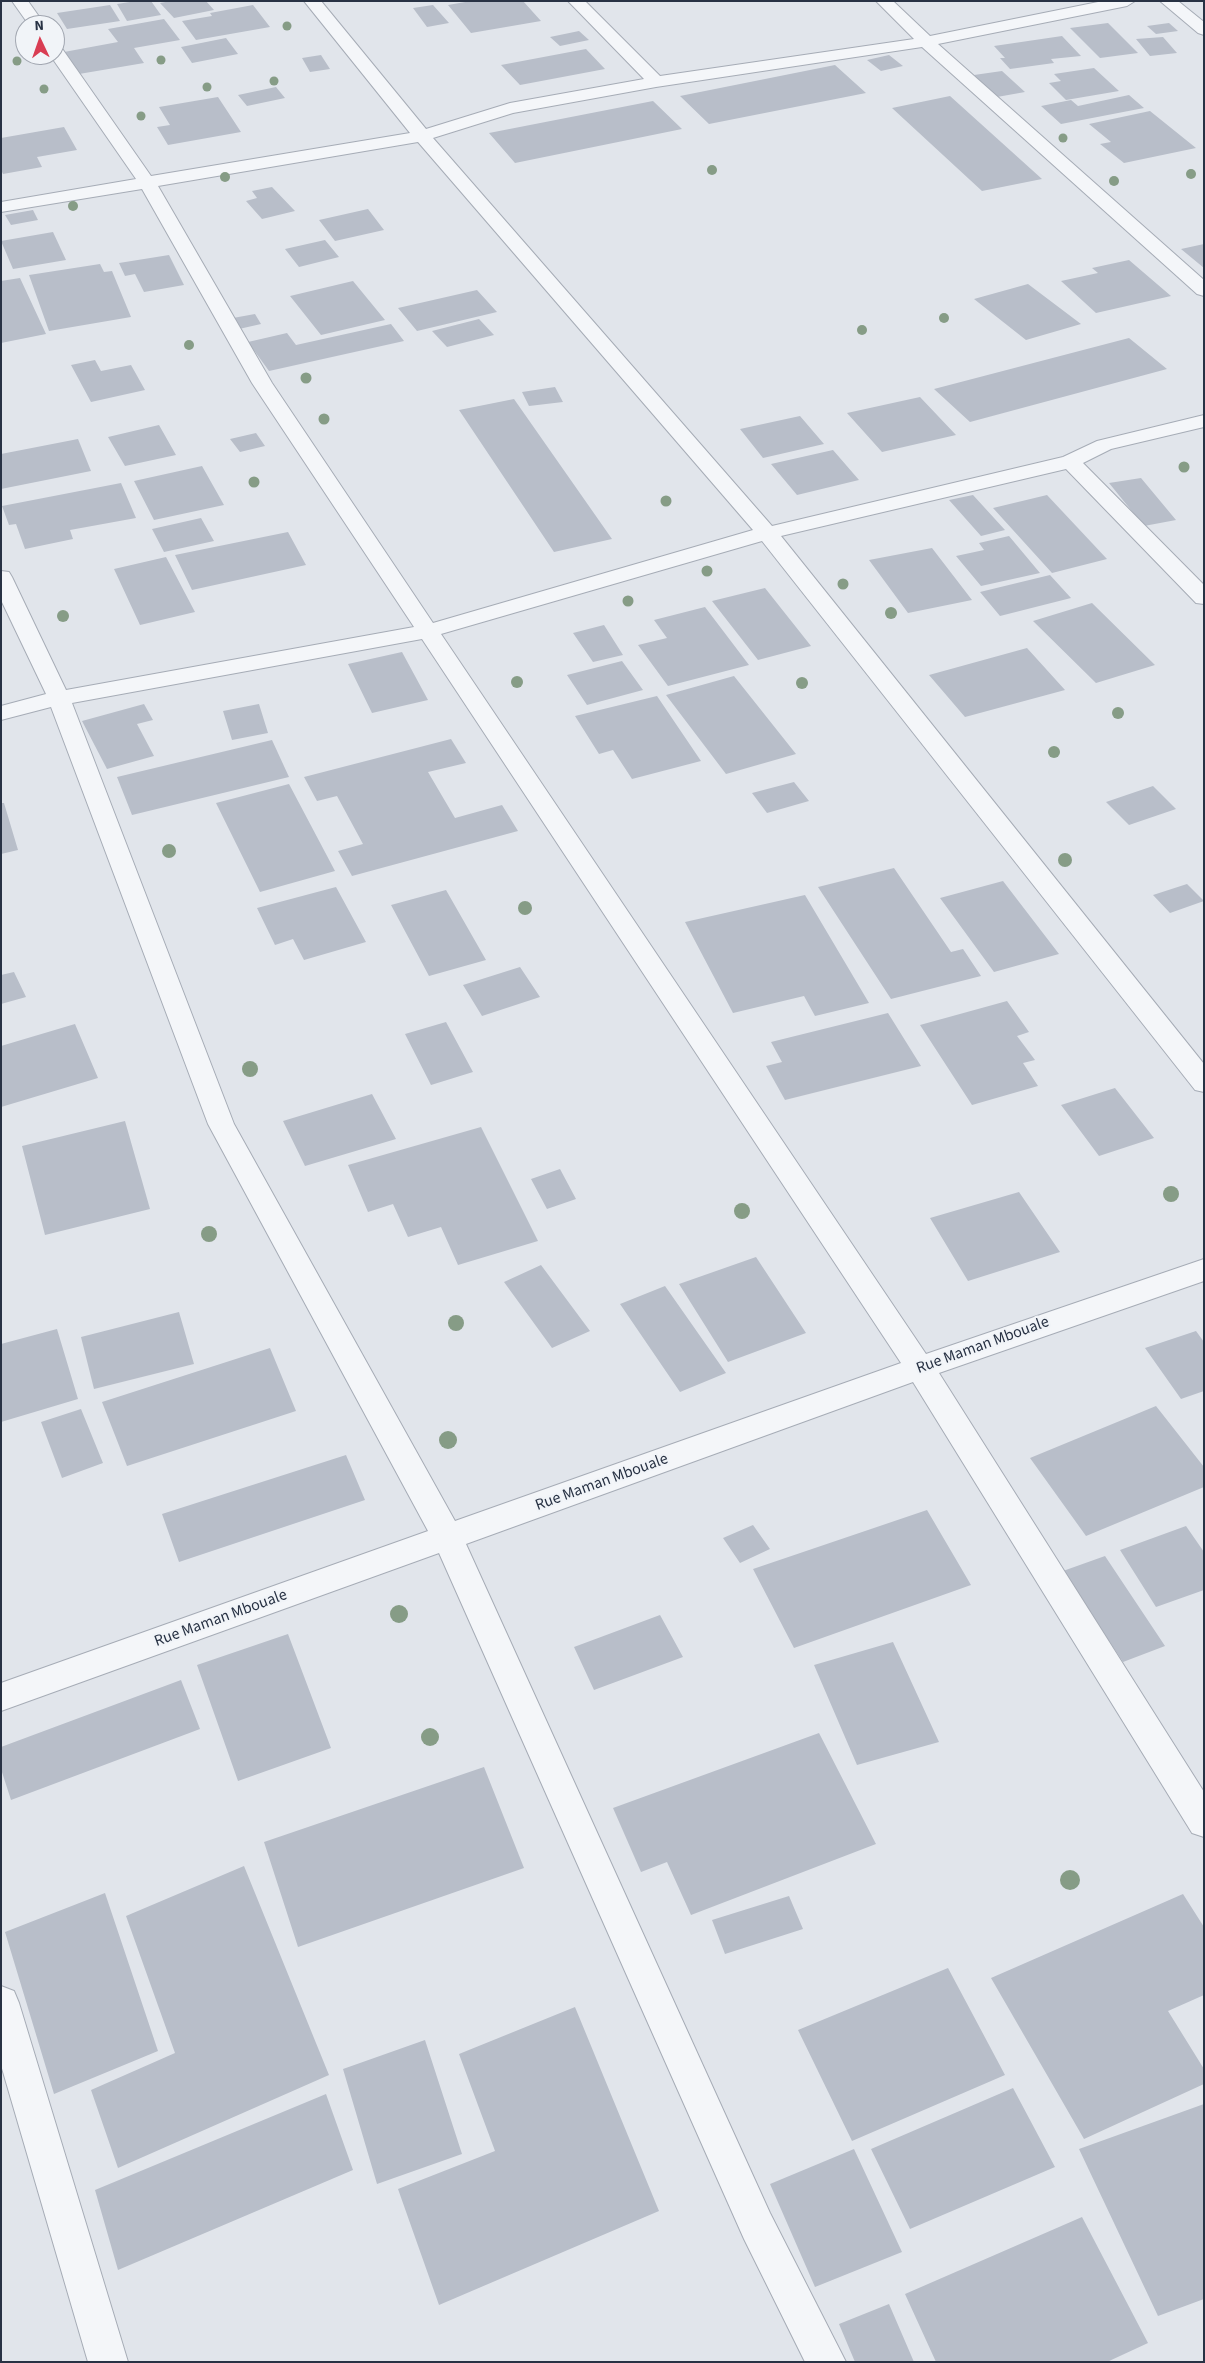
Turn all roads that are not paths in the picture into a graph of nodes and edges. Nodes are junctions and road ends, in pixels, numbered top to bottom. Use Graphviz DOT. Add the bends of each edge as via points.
graph roads {
  1 [pos="20,1"];
  2 [pos="312,1"];
  3 [pos="576,1"];
  4 [pos="884,1"];
  5 [pos="1127,1"];
  6 [pos="1168,1"];
  7 [pos="30,15"];
  8 [pos="1204,30"];
  9 [pos="926,42"];
  10 [pos="65,64"];
  11 [pos="656,82"];
  12 [pos="422,136"];
  13 [pos="148,184"];
  14 [pos="1,207"];
  15 [pos="1204,290"];
  16 [pos="1204,421"];
  17 [pos="1070,462"];
  18 [pos="767,533"];
  19 [pos="1,577"];
  20 [pos="1204,598"];
  21 [pos="428,631"];
  22 [pos="59,698"];
  23 [pos="1,713"];
  24 [pos="1204,1083"];
  25 [pos="1204,1270"];
  26 [pos="920,1368"];
  27 [pos="448,1538"];
  28 [pos="1,1697"];
  29 [pos="1204,1822"];
  30 [pos="1,2003"];
  31 [pos="108,2362"];
  32 [pos="826,2362"];
  1 -- 7 [label="street"];
  2 -- 12 [label="street"];
  3 -- 11 [label="street"];
  4 -- 9 [label="street"];
  5 -- 9 [label="street"];
  6 -- 8 [label="street"];
  9 -- 11 [label="street"];
  9 -- 15 [label="street"];
  10 -- 13 [label="street"];
  11 -- 12 [label="street" via="510,108"];
  12 -- 13 [label="street"];
  12 -- 18 [label="street"];
  13 -- 14 [label="street"];
  13 -- 21 [label="street" via="262,383"];
  16 -- 17 [label="street" via="1104,445"];
  17 -- 18 [label="street"];
  17 -- 20 [label="street"];
  18 -- 21 [label="street"];
  18 -- 24 [label="street"];
  19 -- 22 [label="street"];
  21 -- 22 [label="street"];
  21 -- 26 [label="street"];
  22 -- 23 [label="street"];
  22 -- 27 [label="street" via="220,1124"];
  25 -- 26 [label="street, Rue Maman Mbouale"];
  26 -- 27 [label="street, Rue Maman Mbouale"];
  26 -- 29 [label="street"];
  27 -- 28 [label="street, Rue Maman Mbouale"];
  27 -- 32 [label="street" via="757,2226"];
  30 -- 31 [label="street"];
}
